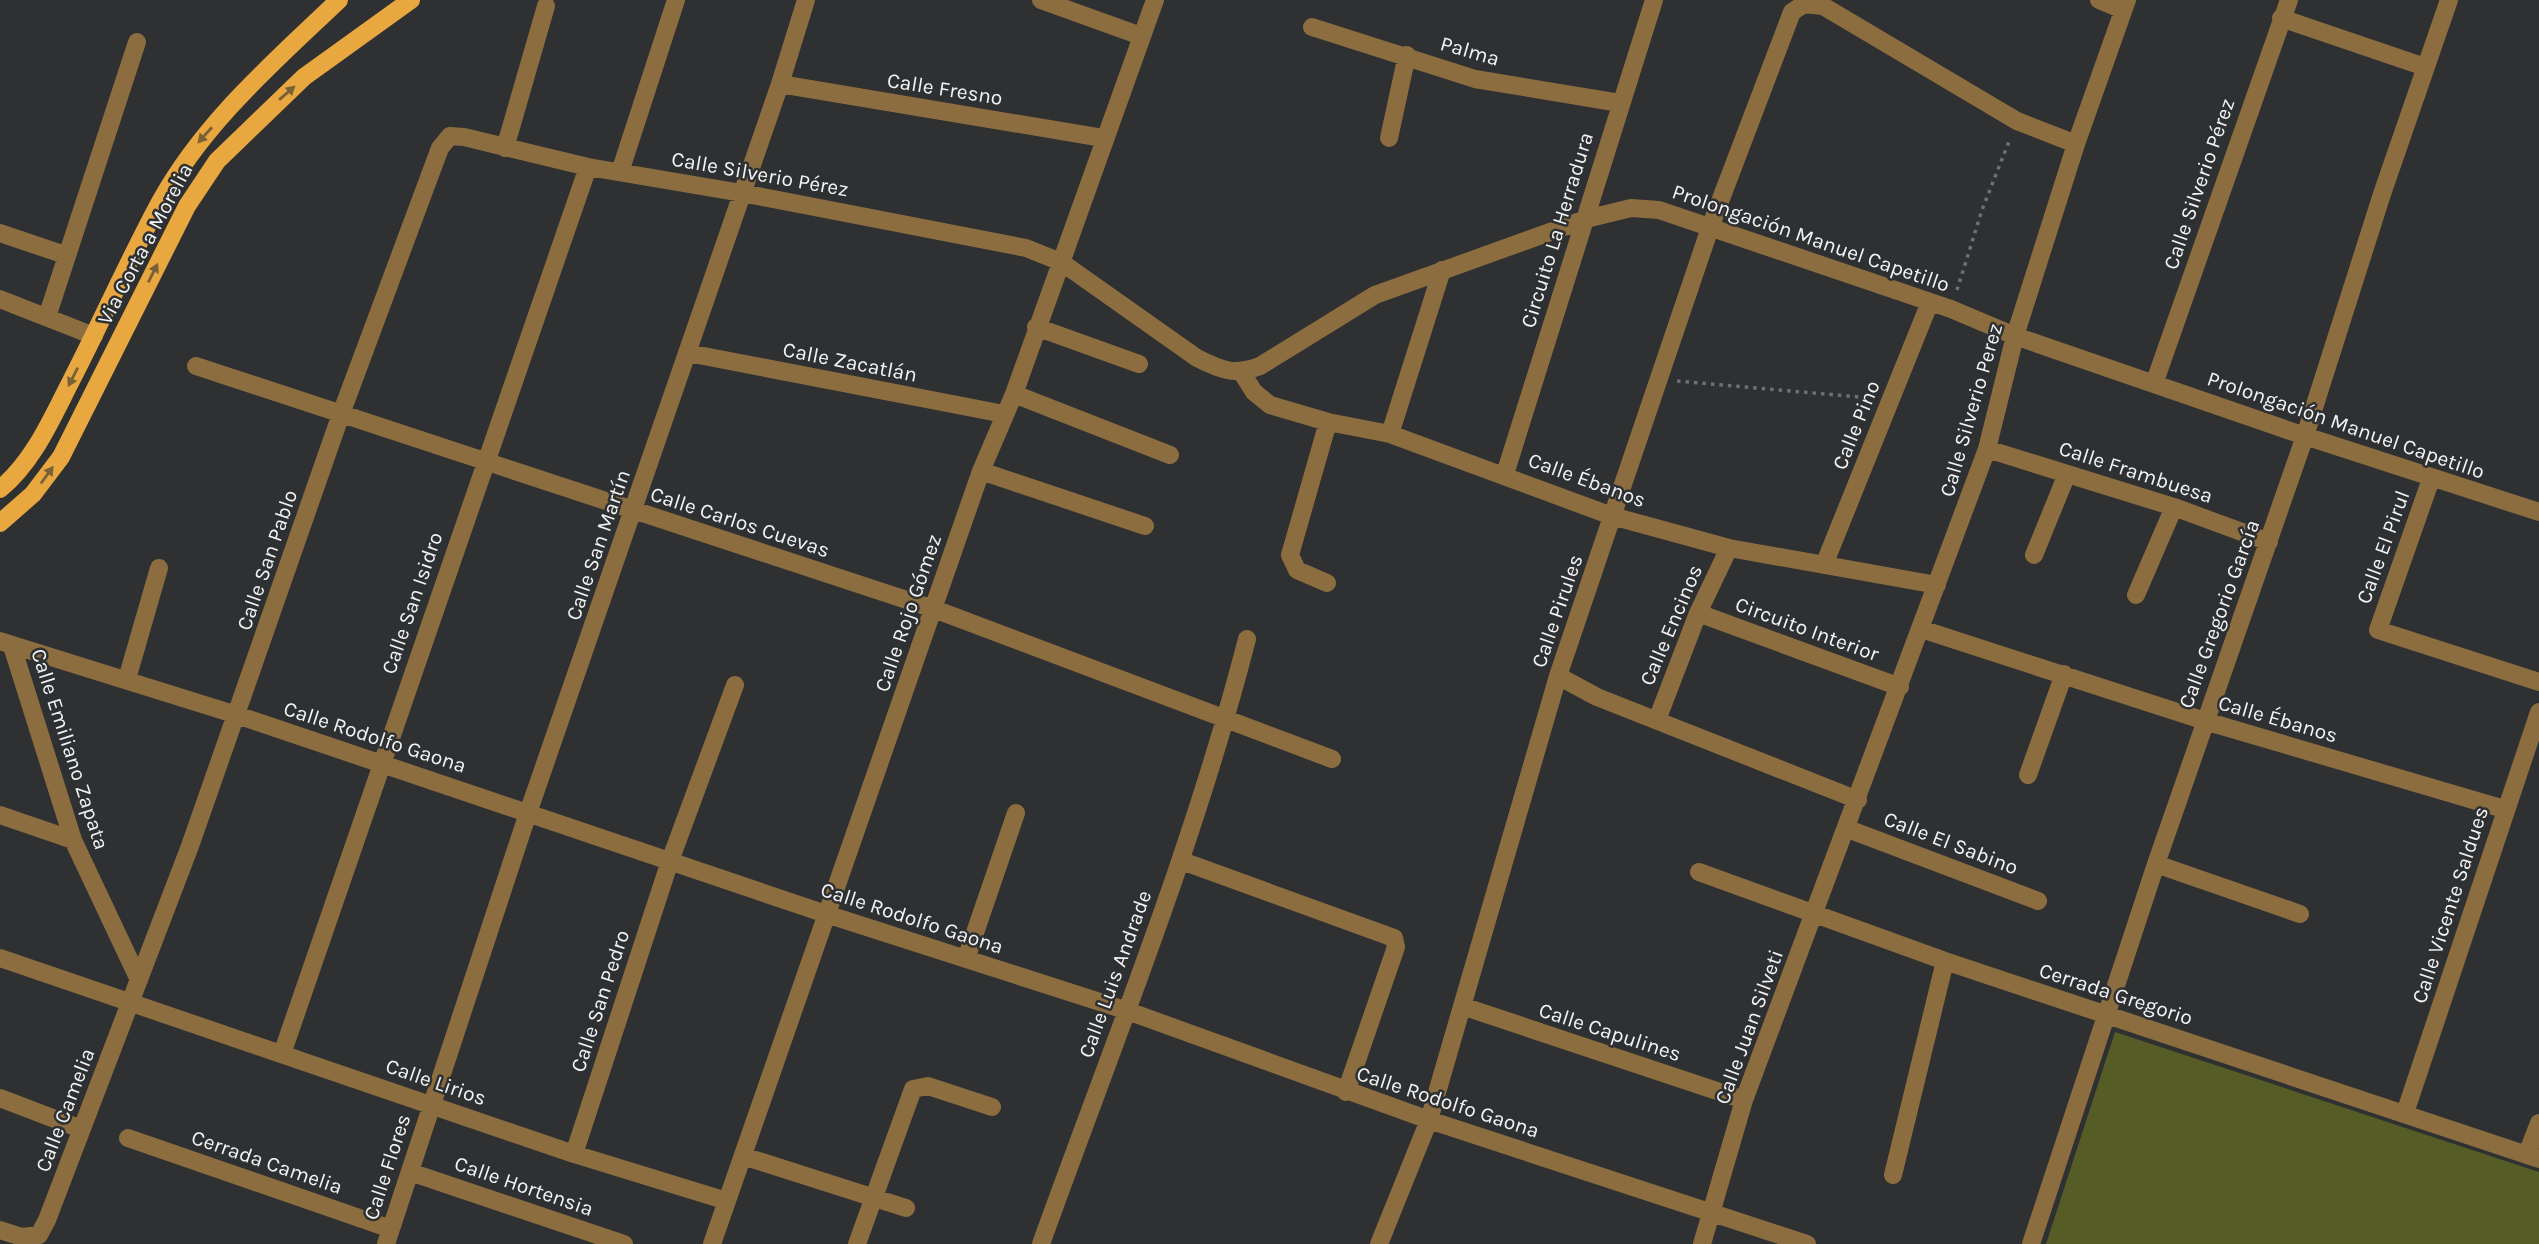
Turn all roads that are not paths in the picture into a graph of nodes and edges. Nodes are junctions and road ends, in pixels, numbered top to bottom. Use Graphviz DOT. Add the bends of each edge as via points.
graph roads {
  1 [pos="339,0"];
  2 [pos="411,0"];
  3 [pos="676,0"];
  4 [pos="806,0"];
  5 [pos="1041,0"];
  6 [pos="1155,0"];
  7 [pos="1654,0"];
  8 [pos="2099,0"];
  9 [pos="2289,0"];
  10 [pos="2449,0"];
  11 [pos="2125,5"];
  12 [pos="546,6"];
  13 [pos="2281,18"];
  14 [pos="1312,27"];
  15 [pos="1141,36"];
  16 [pos="136,42"];
  17 [pos="1406,55"];
  18 [pos="2425,67"];
  19 [pos="780,84"];
  20 [pos="1620,103"];
  21 [pos="450,136"];
  22 [pos="1103,138"];
  23 [pos="1388,138"];
  24 [pos="2076,144"];
  25 [pos="505,148"];
  26 [pos="588,167"];
  27 [pos="620,172"];
  28 [pos="742,193"];
  29 [pos="1586,219"];
  30 [pos="1711,225"];
  31 [pos="0,233"];
  32 [pos="65,255"];
  33 [pos="1061,262"];
  34 [pos="1443,270"];
  35 [pos="0,299"];
  36 [pos="1930,302"];
  37 [pos="47,317"];
  38 [pos="1036,327"];
  39 [pos="94,336"];
  40 [pos="2015,337"];
  41 [pos="688,353"];
  42 [pos="1139,364"];
  43 [pos="196,366"];
  44 [pos="1242,373"];
  45 [pos="2154,384"];
  46 [pos="1014,394"];
  47 [pos="341,414"];
  48 [pos="1004,415"];
  49 [pos="1328,422"];
  50 [pos="1390,434"];
  51 [pos="2305,436"];
  52 [pos="1987,449"];
  53 [pos="1170,455"];
  54 [pos="485,461"];
  55 [pos="981,471"];
  56 [pos="1505,474"];
  57 [pos="2067,474"];
  58 [pos="2431,479"];
  59 [pos="0,489"];
  60 [pos="2175,507"];
  61 [pos="634,511"];
  62 [pos="2539,512"];
  63 [pos="1612,516"];
  64 [pos="0,523"];
  65 [pos="1145,526"];
  66 [pos="2269,542"];
  67 [pos="1729,548"];
  68 [pos="2034,555"];
  69 [pos="1824,565"];
  70 [pos="159,568"];
  71 [pos="1327,583"];
  72 [pos="1937,585"];
  73 [pos="2136,595"];
  74 [pos="934,609"];
  75 [pos="1698,613"];
  76 [pos="1921,629"];
  77 [pos="1247,639"];
  78 [pos="6,644"];
  79 [pos="2064,674"];
  80 [pos="1558,676"];
  81 [pos="127,679"];
  82 [pos="2539,682"];
  83 [pos="735,685"];
  84 [pos="1900,687"];
  85 [pos="2539,712"];
  86 [pos="237,715"];
  87 [pos="1226,719"];
  88 [pos="1657,720"];
  89 [pos="2205,721"];
  90 [pos="1332,759"];
  91 [pos="382,764"];
  92 [pos="2028,775"];
  93 [pos="1858,800"];
  94 [pos="2504,809"];
  95 [pos="528,813"];
  96 [pos="1016,813"];
  97 [pos="0,815"];
  98 [pos="1848,829"];
  99 [pos="74,840"];
  100 [pos="670,861"];
  101 [pos="1182,861"];
  102 [pos="2156,864"];
  103 [pos="1699,872"];
  104 [pos="2038,901"];
  105 [pos="1815,912"];
  106 [pos="826,914"];
  107 [pos="2300,914"];
  108 [pos="0,958"];
  109 [pos="966,959"];
  110 [pos="1945,961"];
  111 [pos="139,980"];
  112 [pos="131,1002"];
  113 [pos="1462,1006"];
  114 [pos="1125,1010"];
  115 [pos="2109,1016"];
  116 [pos="282,1054"];
  117 [pos="1346,1092"];
  118 [pos="0,1098"];
  119 [pos="1744,1100"];
  120 [pos="432,1104"];
  121 [pos="992,1107"];
  122 [pos="2405,1114"];
  123 [pos="1429,1121"];
  124 [pos="2539,1123"];
  125 [pos="81,1129"];
  126 [pos="128,1138"];
  127 [pos="574,1154"];
  128 [pos="743,1156"];
  129 [pos="2533,1156"];
  130 [pos="410,1172"];
  131 [pos="1893,1175"];
  132 [pos="873,1197"];
  133 [pos="727,1201"];
  134 [pos="906,1208"];
  135 [pos="1713,1211"];
  136 [pos="0,1230"];
  137 [pos="388,1236"];
  138 [pos="624,1244"];
  139 [pos="712,1244"];
  140 [pos="857,1244"];
  141 [pos="1041,1244"];
  142 [pos="1379,1244"];
  143 [pos="1702,1244"];
  144 [pos="1807,1244"];
  145 [pos="2031,1244"];
  1 -- 39 [label="main road, Via Corta a Morelia, one-way" via="195,146 161,201"];
  64 -- 2 [label="main road, Via Corta a Morelia, one-way" via="33,494 61,457 187,206 217,161 304,77"];
  3 -- 27 [label="street"];
  4 -- 19 [label="street, Calle San Martín"];
  5 -- 15 [label="street"];
  6 -- 15 [label="street, Calle Rojo Gómez"];
  7 -- 20 [label="street, Circuito La Herradura"];
  8 -- 11 [label="street"];
  9 -- 13 [label="street, Calle Silverio Pérez"];
  10 -- 18 [label="street, Calle Gregorio García"];
  11 -- 24 [label="street, Calle Silverio Perez"];
  12 -- 25 [label="street"];
  13 -- 18 [label="street"];
  13 -- 45 [label="street, Calle Silverio Pérez"];
  14 -- 17 [label="street, Palma"];
  15 -- 22 [label="street, Calle Rojo Gómez"];
  16 -- 32 [label="street"];
  17 -- 20 [label="street, Palma" via="1475,79"];
  17 -- 23 [label="street"];
  18 -- 51 [label="street, Calle Gregorio García"];
  19 -- 22 [label="street, Calle Fresno"];
  19 -- 28 [label="street, Calle San Martín"];
  20 -- 29 [label="street, Circuito La Herradura"];
  21 -- 25 [label="street, Calle Silverio Pérez"];
  21 -- 47 [label="street, Calle San Pablo" via="440,148"];
  22 -- 33 [label="street, Calle Rojo Gómez"];
  24 -- 30 [label="street, Calle Pirules" via="2017,121 1824,6 1804,4 1792,12"];
  24 -- 40 [label="street, Calle Silverio Perez"];
  25 -- 26 [label="street, Calle Silverio Pérez"];
  26 -- 27 [label="street, Calle Silverio Pérez"];
  26 -- 54 [label="street, Calle San Isidro"];
  27 -- 28 [label="street, Calle Silverio Pérez"];
  28 -- 33 [label="street, Calle Silverio Pérez" via="1026,248"];
  28 -- 41 [label="street, Calle San Martín"];
  29 -- 30 [label="street, Prolongación Manuel Capetillo" via="1631,208 1659,210"];
  29 -- 34 [label="street, Prolongación Manuel Capetillo"];
  29 -- 56 [label="street, Circuito La Herradura"];
  30 -- 36 [label="street, Prolongación Manuel Capetillo"];
  30 -- 63 [label="street, Calle Pirules"];
  31 -- 32 [label="street"];
  32 -- 37 [label="street"];
  33 -- 38 [label="street, Calle Rojo Gómez"];
  33 -- 44 [label="street" via="1197,358"];
  34 -- 44 [label="street, Prolongación Manuel Capetillo" via="1375,295"];
  34 -- 50 [label="street"];
  35 -- 37 [label="street"];
  36 -- 40 [label="street, Prolongación Manuel Capetillo"];
  36 -- 69 [label="street, Calle Pino"];
  37 -- 39 [label="street"];
  38 -- 42 [label="street"];
  38 -- 46 [label="street, Calle Rojo Gómez"];
  39 -- 59 [label="main road, Via Corta a Morelia, one-way" via="42,437 15,477"];
  40 -- 45 [label="street, Prolongación Manuel Capetillo"];
  40 -- 52 [label="street, Calle Silverio Perez"];
  41 -- 48 [label="street, Calle Zacatlán"];
  41 -- 61 [label="street, Calle San Martín"];
  43 -- 47 [label="street, Calle Carlos Cuevas"];
  44 -- 49 [label="street, Calle Ébanos" via="1270,405"];
  45 -- 51 [label="street, Prolongación Manuel Capetillo"];
  46 -- 48 [label="street, Calle Rojo Gómez"];
  46 -- 53 [label="street"];
  47 -- 54 [label="street, Calle Carlos Cuevas"];
  47 -- 86 [label="street, Calle San Pablo"];
  48 -- 55 [label="street, Calle Rojo Gómez"];
  49 -- 50 [label="street, Calle Ébanos"];
  49 -- 71 [label="street" via="1290,555 1297,570"];
  50 -- 56 [label="street, Calle Ébanos"];
  51 -- 58 [label="street, Prolongación Manuel Capetillo"];
  51 -- 66 [label="street, Calle Gregorio García"];
  52 -- 57 [label="street, Calle Frambuesa"];
  52 -- 72 [label="street, Calle Silverio Perez"];
  54 -- 61 [label="street, Calle Carlos Cuevas"];
  54 -- 91 [label="street, Calle San Isidro"];
  55 -- 65 [label="street"];
  55 -- 74 [label="street, Calle Rojo Gómez"];
  56 -- 63 [label="street, Calle Ébanos"];
  57 -- 60 [label="street, Calle Frambuesa"];
  57 -- 68 [label="street"];
  58 -- 62 [label="street, Prolongación Manuel Capetillo"];
  58 -- 82 [label="street, Calle El Pirul" via="2378,630"];
  60 -- 66 [label="street, Calle Frambuesa"];
  60 -- 73 [label="street"];
  61 -- 74 [label="street, Calle Carlos Cuevas"];
  61 -- 95 [label="street, Calle San Martín"];
  63 -- 67 [label="street, Calle Ébanos"];
  63 -- 80 [label="street, Calle Pirules"];
  66 -- 89 [label="street, Calle Gregorio García"];
  67 -- 69 [label="street, Calle Ébanos"];
  67 -- 75 [label="street, Calle Encinos"];
  69 -- 72 [label="street, Calle Ébanos"];
  70 -- 81 [label="street"];
  72 -- 76 [label="street, Calle Silverio Perez"];
  74 -- 87 [label="street, Calle Carlos Cuevas"];
  74 -- 106 [label="street, Calle Rojo Gómez"];
  75 -- 84 [label="street, Circuito Interior"];
  75 -- 88 [label="street, Calle Encinos"];
  76 -- 79 [label="street, Calle Ébanos"];
  76 -- 84 [label="street, Calle Silverio Perez"];
  77 -- 87 [label="street, Calle Luis Andrade"];
  78 -- 81 [label="street, Calle Rodolfo Gaona"];
  78 -- 99 [label="street, Calle Emiliano Zapata"];
  79 -- 89 [label="street, Calle Ébanos"];
  79 -- 92 [label="street"];
  80 -- 88 [label="street"];
  80 -- 113 [label="street, Calle Pirules"];
  81 -- 86 [label="street, Calle Rodolfo Gaona"];
  83 -- 100 [label="street, Calle San Pedro"];
  84 -- 93 [label="street, Calle Silverio Perez"];
  85 -- 94 [label="street, Calle Vicente Saldues"];
  86 -- 91 [label="street, Calle Rodolfo Gaona"];
  86 -- 111 [label="street, Calle San Pablo"];
  87 -- 90 [label="street, Calle Carlos Cuevas"];
  87 -- 101 [label="street, Calle Luis Andrade"];
  88 -- 93 [label="street"];
  89 -- 94 [label="street, Calle Ébanos"];
  89 -- 102 [label="street, Calle Gregorio García"];
  91 -- 95 [label="street, Calle Rodolfo Gaona"];
  91 -- 116 [label="street, Calle San Isidro"];
  93 -- 98 [label="street, Calle Silverio Perez"];
  94 -- 122 [label="street, Calle Vicente Saldues"];
  95 -- 100 [label="street, Calle Rodolfo Gaona"];
  95 -- 120 [label="street, Calle San Martín"];
  96 -- 109 [label="street"];
  97 -- 99 [label="street"];
  98 -- 104 [label="street, Calle El Sabino"];
  98 -- 105 [label="street, Calle Juan Silveti"];
  99 -- 111 [label="street, Calle Emiliano Zapata"];
  100 -- 106 [label="street, Calle Rodolfo Gaona"];
  100 -- 127 [label="street, Calle San Pedro"];
  101 -- 114 [label="street, Calle Luis Andrade"];
  101 -- 117 [label="street" via="1394,938 1396,947"];
  102 -- 107 [label="street"];
  102 -- 115 [label="street, Calle Gregorio García"];
  103 -- 105 [label="street, Cerrada Gregorio"];
  105 -- 110 [label="street, Cerrada Gregorio"];
  105 -- 119 [label="street, Calle Juan Silveti"];
  106 -- 109 [label="street, Calle Rodolfo Gaona"];
  106 -- 128 [label="street, Calle Rojo Gómez"];
  108 -- 112 [label="street, Calle Lirios"];
  109 -- 114 [label="street, Calle Rodolfo Gaona"];
  110 -- 115 [label="street, Cerrada Gregorio"];
  110 -- 131 [label="street"];
  111 -- 112 [label="street, Calle San Pablo"];
  112 -- 116 [label="street, Calle Lirios"];
  112 -- 125 [label="street, Calle Camelia"];
  113 -- 119 [label="street, Calle Capulines"];
  113 -- 123 [label="street, Calle Pirules"];
  114 -- 117 [label="street, Calle Rodolfo Gaona"];
  114 -- 141 [label="street, Calle Luis Andrade"];
  115 -- 122 [label="street, Cerrada Gregorio"];
  115 -- 145 [label="street, Calle Gregorio García"];
  116 -- 120 [label="street, Calle Lirios"];
  117 -- 123 [label="street, Calle Rodolfo Gaona"];
  118 -- 125 [label="street"];
  119 -- 135 [label="street, Calle Juan Silveti"];
  120 -- 127 [label="street, Calle Lirios"];
  120 -- 130 [label="street, Calle Flores"];
  121 -- 132 [label="street" via="928,1086 913,1088"];
  122 -- 129 [label="street, Cerrada Gregorio"];
  123 -- 135 [label="street, Calle Rodolfo Gaona"];
  123 -- 142 [label="street, Calle Pirules"];
  124 -- 129 [label="street"];
  125 -- 136 [label="street, Calle Camelia" via="39,1235 22,1237"];
  126 -- 137 [label="street, Cerrada Camelia"];
  127 -- 133 [label="street, Calle Lirios"];
  128 -- 132 [label="street"];
  128 -- 133 [label="street, Calle Rojo Gómez"];
  130 -- 137 [label="street, Calle Flores"];
  130 -- 138 [label="street, Calle Hortensia"];
  132 -- 134 [label="street"];
  132 -- 140 [label="street"];
  133 -- 139 [label="street, Calle Rojo Gómez"];
  135 -- 143 [label="street, Calle Juan Silveti"];
  135 -- 144 [label="street, Calle Rodolfo Gaona"];
}
